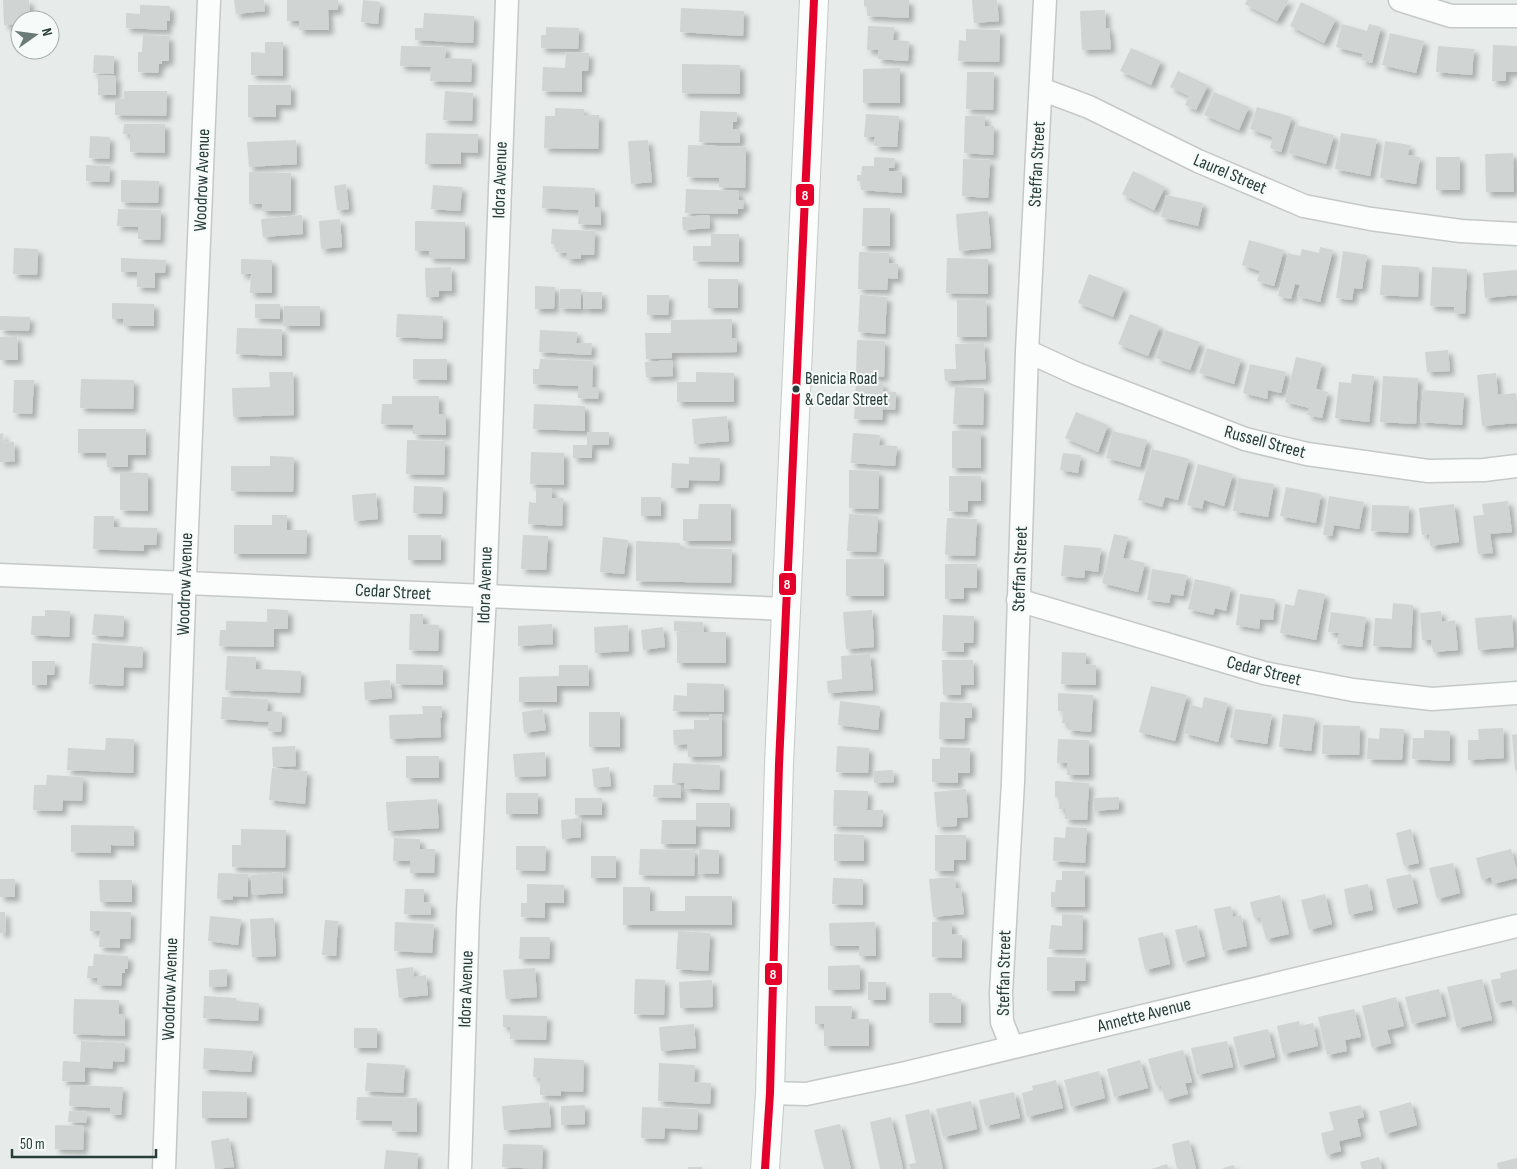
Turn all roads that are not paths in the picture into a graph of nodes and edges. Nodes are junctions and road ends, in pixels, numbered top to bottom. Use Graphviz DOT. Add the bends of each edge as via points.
graph roads {
  1 [pos="209,0"];
  2 [pos="507,0"];
  3 [pos="814,0"];
  4 [pos="1045,0"];
  5 [pos="1400,0"];
  6 [pos="1517,16"];
  7 [pos="1041,89"];
  8 [pos="1517,234"];
  9 [pos="1027,351"];
  10 [pos="1517,466"];
  11 [pos="0,574"];
  12 [pos="185,583"];
  13 [pos="485,596"];
  14 [pos="1018,600"];
  15 [pos="787,609"];
  16 [pos="1517,693"];
  17 [pos="1517,926"];
  18 [pos="1012,1047"];
  19 [pos="770,1093"];
  20 [pos="164,1169"];
  21 [pos="460,1169"];
  22 [pos="765,1169"];
  1 -- 12 [label="street, Woodrow Avenue"];
  2 -- 13 [label="street, Idora Avenue"];
  3 -- 15 [label="main road"];
  4 -- 7 [label="street"];
  5 -- 6 [label="street" via="1451,16"];
  7 -- 8 [label="street, Laurel Street" via="1089,107 1198,161 1304,206 1461,231"];
  7 -- 9 [label="street, Steffan Street"];
  9 -- 10 [label="street, Russell Street" via="1096,381 1262,444 1307,454 1428,471"];
  9 -- 14 [label="street, Steffan Street"];
  11 -- 12 [label="street, Cedar Street"];
  12 -- 13 [label="street, Cedar Street"];
  12 -- 20 [label="street, Woodrow Avenue"];
  13 -- 15 [label="street, Cedar Street"];
  13 -- 21 [label="street, Idora Avenue" via="468,913"];
  14 -- 16 [label="street, Cedar Street" via="1264,673 1353,690 1432,698"];
  14 -- 18 [label="street, Steffan Street" via="1013,782 1001,993 1002,1022"];
  15 -- 19 [label="main road"];
  17 -- 18 [label="street, Annette Avenue"];
  18 -- 19 [label="street, Annette Avenue" via="806,1094"];
  19 -- 22 [label="main road"];
}
